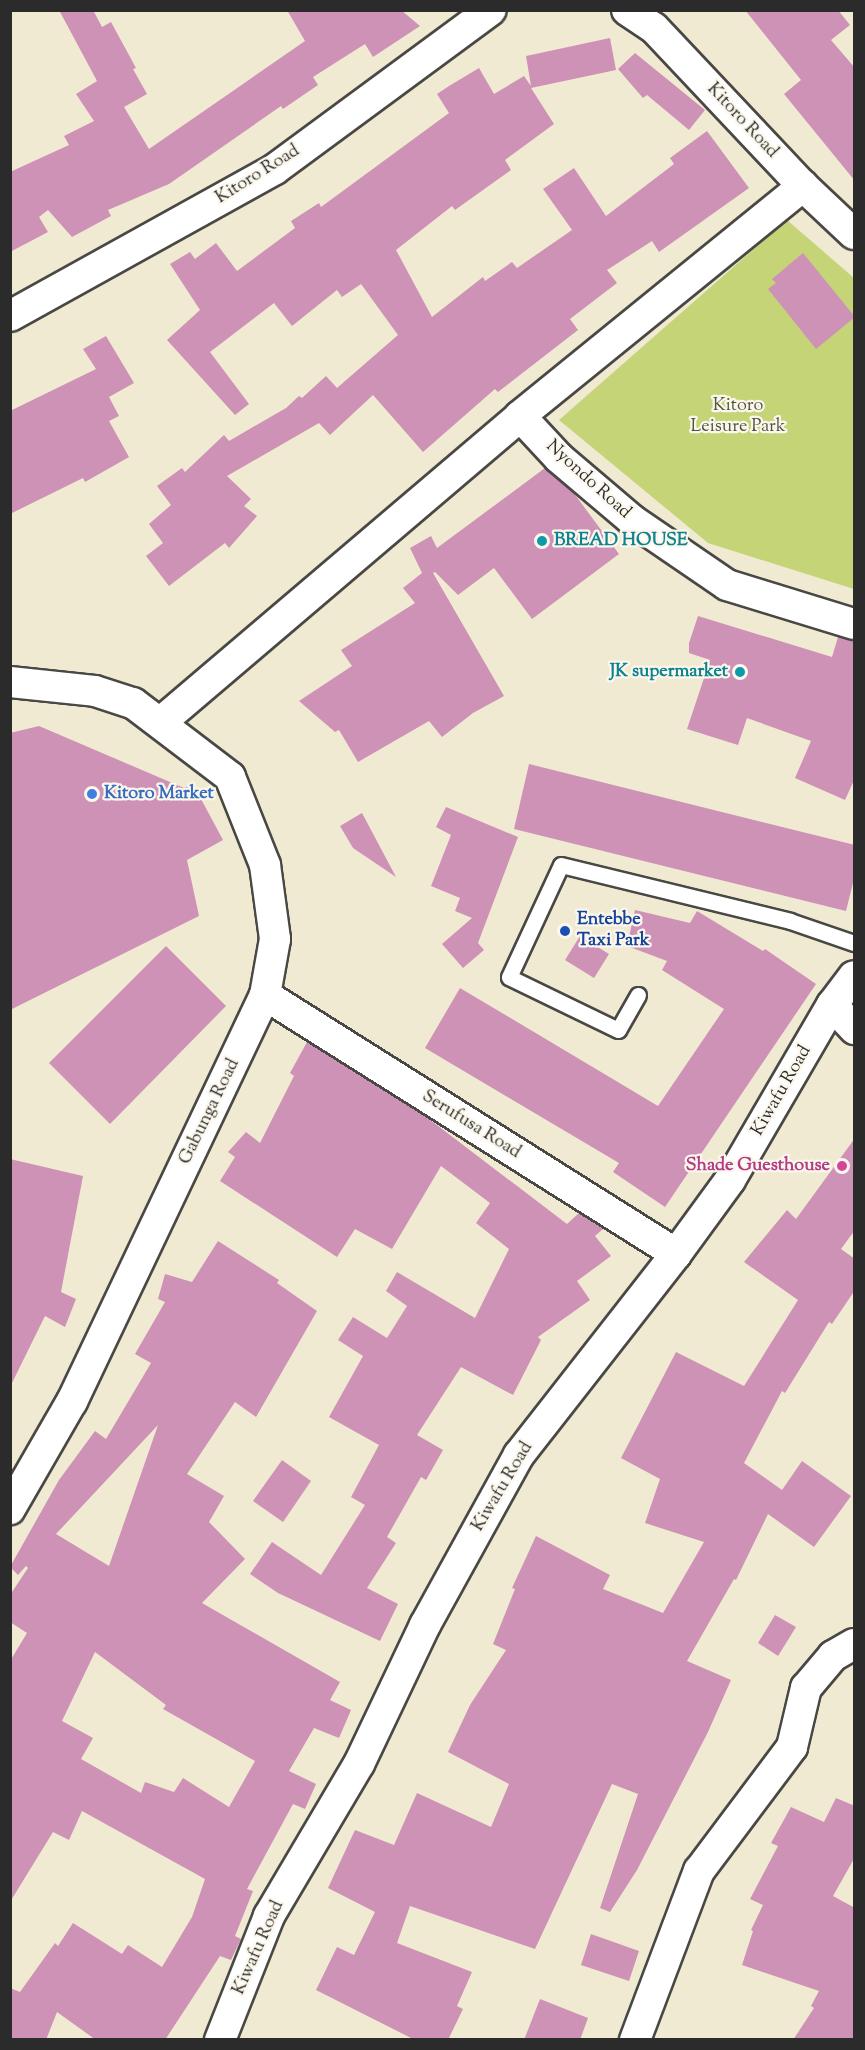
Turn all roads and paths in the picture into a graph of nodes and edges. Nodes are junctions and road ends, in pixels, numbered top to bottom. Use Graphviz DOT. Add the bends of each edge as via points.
graph roads {
  1 [pos="491,10"];
  2 [pos="627,10"];
  3 [pos="803,186"];
  4 [pos="855,234"];
  5 [pos="10,316"];
  6 [pos="520,416"];
  7 [pos="855,624"];
  8 [pos="10,682"];
  9 [pos="161,722"];
  10 [pos="855,943"];
  11 [pos="855,976"];
  12 [pos="265,995"];
  13 [pos="638,995"];
  14 [pos="832,1005"];
  15 [pos="855,1029"];
  16 [pos="676,1254"];
  17 [pos="10,1509"];
  18 [pos="855,1644"];
  19 [pos="220,2040"];
  20 [pos="635,2040"];
  1 -- 5 [label="street, Kitoro Road" via="275,169"];
  2 -- 3 [label="street, Kitoro Road" via="654,28"];
  3 -- 4 [label="street, Kitoro Road"];
  3 -- 6 [label="street"];
  6 -- 7 [label="street, Nyondo Road" via="559,458 632,520 727,585"];
  6 -- 9 [label="street"];
  8 -- 9 [label="street" via="95,691 133,704"];
  9 -- 12 [label="street, Gabunga Road" via="230,777 265,865 275,939"];
  10 -- 13 [label="lane" via="790,921 561,865 509,977 618,1030"];
  11 -- 14 [label="street, Kiwafu Road"];
  12 -- 16 [label="street, Serufusa Road"];
  12 -- 17 [label="street, Gabunga Road" via="72,1401"];
  14 -- 15 [label="street"];
  14 -- 16 [label="street, Kiwafu Road" via="730,1180"];
  16 -- 19 [label="street, Kiwafu Road" via="519,1455 425,1625 359,1764 269,1916"];
  18 -- 20 [label="street" via="833,1656 806,1688 792,1747 699,1871"];
}
